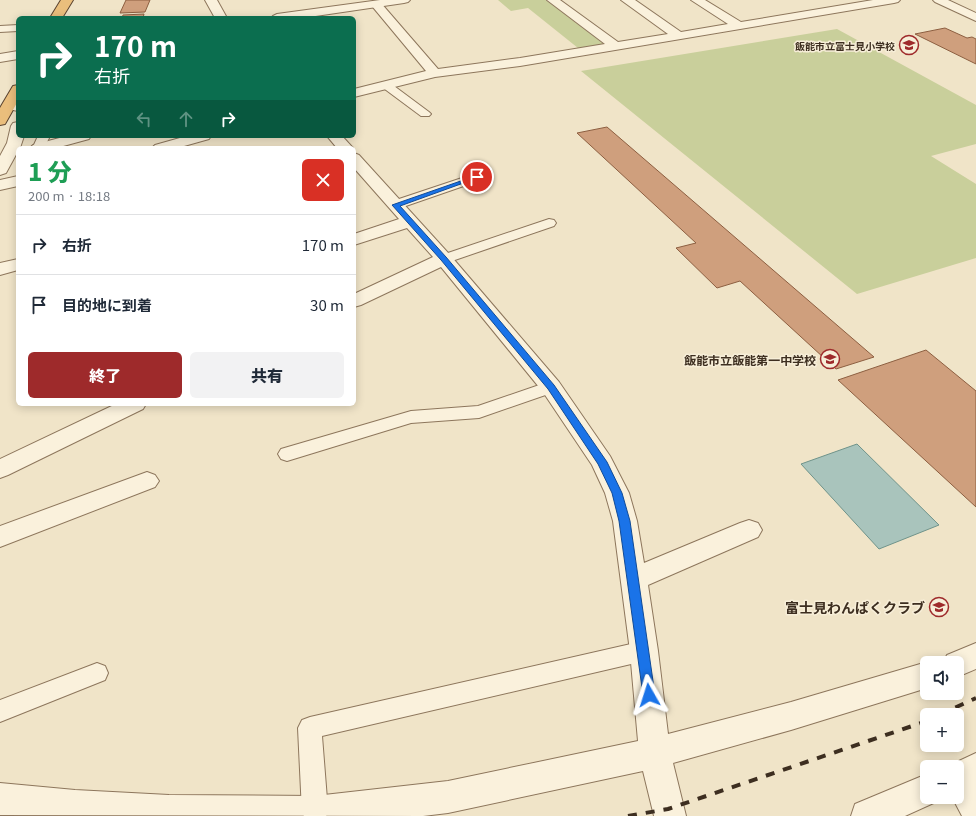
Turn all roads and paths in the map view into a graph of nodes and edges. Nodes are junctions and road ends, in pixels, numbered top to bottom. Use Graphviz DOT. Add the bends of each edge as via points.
graph roads {
  1 [pos="67,0"];
  2 [pos="211,0"];
  3 [pos="404,0"];
  4 [pos="553,0"];
  5 [pos="627,0"];
  6 [pos="697,0"];
  7 [pos="891,0"];
  8 [pos="939,0"];
  9 [pos="369,3"];
  10 [pos="802,3"];
  11 [pos="819,12"];
  12 [pos="57,16"];
  13 [pos="220,16"];
  14 [pos="289,16"];
  15 [pos="976,17"];
  16 [pos="740,26"];
  17 [pos="16,28"];
  18 [pos="0,29"];
  19 [pos="679,36"];
  20 [pos="615,46"];
  21 [pos="16,54"];
  22 [pos="0,58"];
  23 [pos="435,73"];
  24 [pos="386,85"];
  25 [pos="356,92"];
  26 [pos="16,98"];
  27 [pos="425,114"];
  28 [pos="0,121"];
  29 [pos="16,134"];
  30 [pos="76,138"];
  31 [pos="199,138"];
  32 [pos="336,138"];
  33 [pos="46,146"];
  34 [pos="177,146"];
  35 [pos="343,146"];
  36 [pos="356,163"];
  37 [pos="0,170"];
  38 [pos="477,177"];
  39 [pos="363,180"];
  40 [pos="16,181"];
  41 [pos="0,185"];
  42 [pos="403,213"];
  43 [pos="549,223"];
  44 [pos="356,239"];
  45 [pos="444,259"];
  46 [pos="16,265"];
  47 [pos="0,269"];
  48 [pos="356,300"];
  49 [pos="551,387"];
  50 [pos="124,406"];
  51 [pos="287,454"];
  52 [pos="0,469"];
  53 [pos="147,481"];
  54 [pos="749,530"];
  55 [pos="0,537"];
  56 [pos="633,579"];
  57 [pos="644,651"];
  58 [pos="976,656"];
  59 [pos="964,661"];
  60 [pos="97,673"];
  61 [pos="920,677"];
  62 [pos="0,711"];
  63 [pos="655,753"];
  64 [pos="964,774"];
  65 [pos="920,793"];
  66 [pos="0,799"];
  67 [pos="976,809"];
  68 [pos="315,812"];
  69 [pos="670,816"];
  70 [pos="867,816"];
  1 -- 12 [label="highway"];
  2 -- 13 [label="street"];
  3 -- 9 [label="street"];
  4 -- 20 [label="street"];
  5 -- 19 [label="street"];
  6 -- 16 [label="street"];
  7 -- 11 [label="street"];
  8 -- 15 [label="street"];
  9 -- 14 [label="street"];
  9 -- 23 [label="street"];
  10 -- 11 [label="street"];
  11 -- 16 [label="street"];
  16 -- 19 [label="street"];
  17 -- 18 [label="lane"];
  19 -- 20 [label="street"];
  20 -- 23 [label="street"];
  21 -- 22 [label="street"];
  23 -- 24 [label="street"];
  24 -- 25 [label="street"];
  24 -- 27 [label="lane"];
  26 -- 28 [label="highway"];
  29 -- 37 [label="street"];
  30 -- 33 [label="street"];
  31 -- 34 [label="street"];
  32 -- 35 [label="street"];
  36 -- 39 [label="street"];
  38 -- 42 [label="lane"];
  39 -- 42 [label="street"];
  40 -- 41 [label="street"];
  42 -- 44 [label="street"];
  42 -- 45 [label="street"];
  43 -- 45 [label="lane"];
  45 -- 48 [label="street"];
  45 -- 49 [label="street"];
  46 -- 47 [label="street"];
  49 -- 51 [label="lane" via="479,412 411,417"];
  49 -- 56 [label="street" via="602,462 617,493"];
  50 -- 52 [label="street"];
  53 -- 55 [label="street"];
  54 -- 56 [label="street"];
  56 -- 57 [label="street"];
  57 -- 63 [label="street"];
  57 -- 68 [label="lane" via="310,728"];
  58 -- 59 [label="street"];
  60 -- 62 [label="lane"];
  61 -- 63 [label="street"];
  63 -- 68 [label="street" via="448,798"];
  63 -- 69 [label="street"];
  64 -- 67 [label="street"];
  65 -- 70 [label="street"];
  66 -- 68 [label="street" via="169,811"];
}
